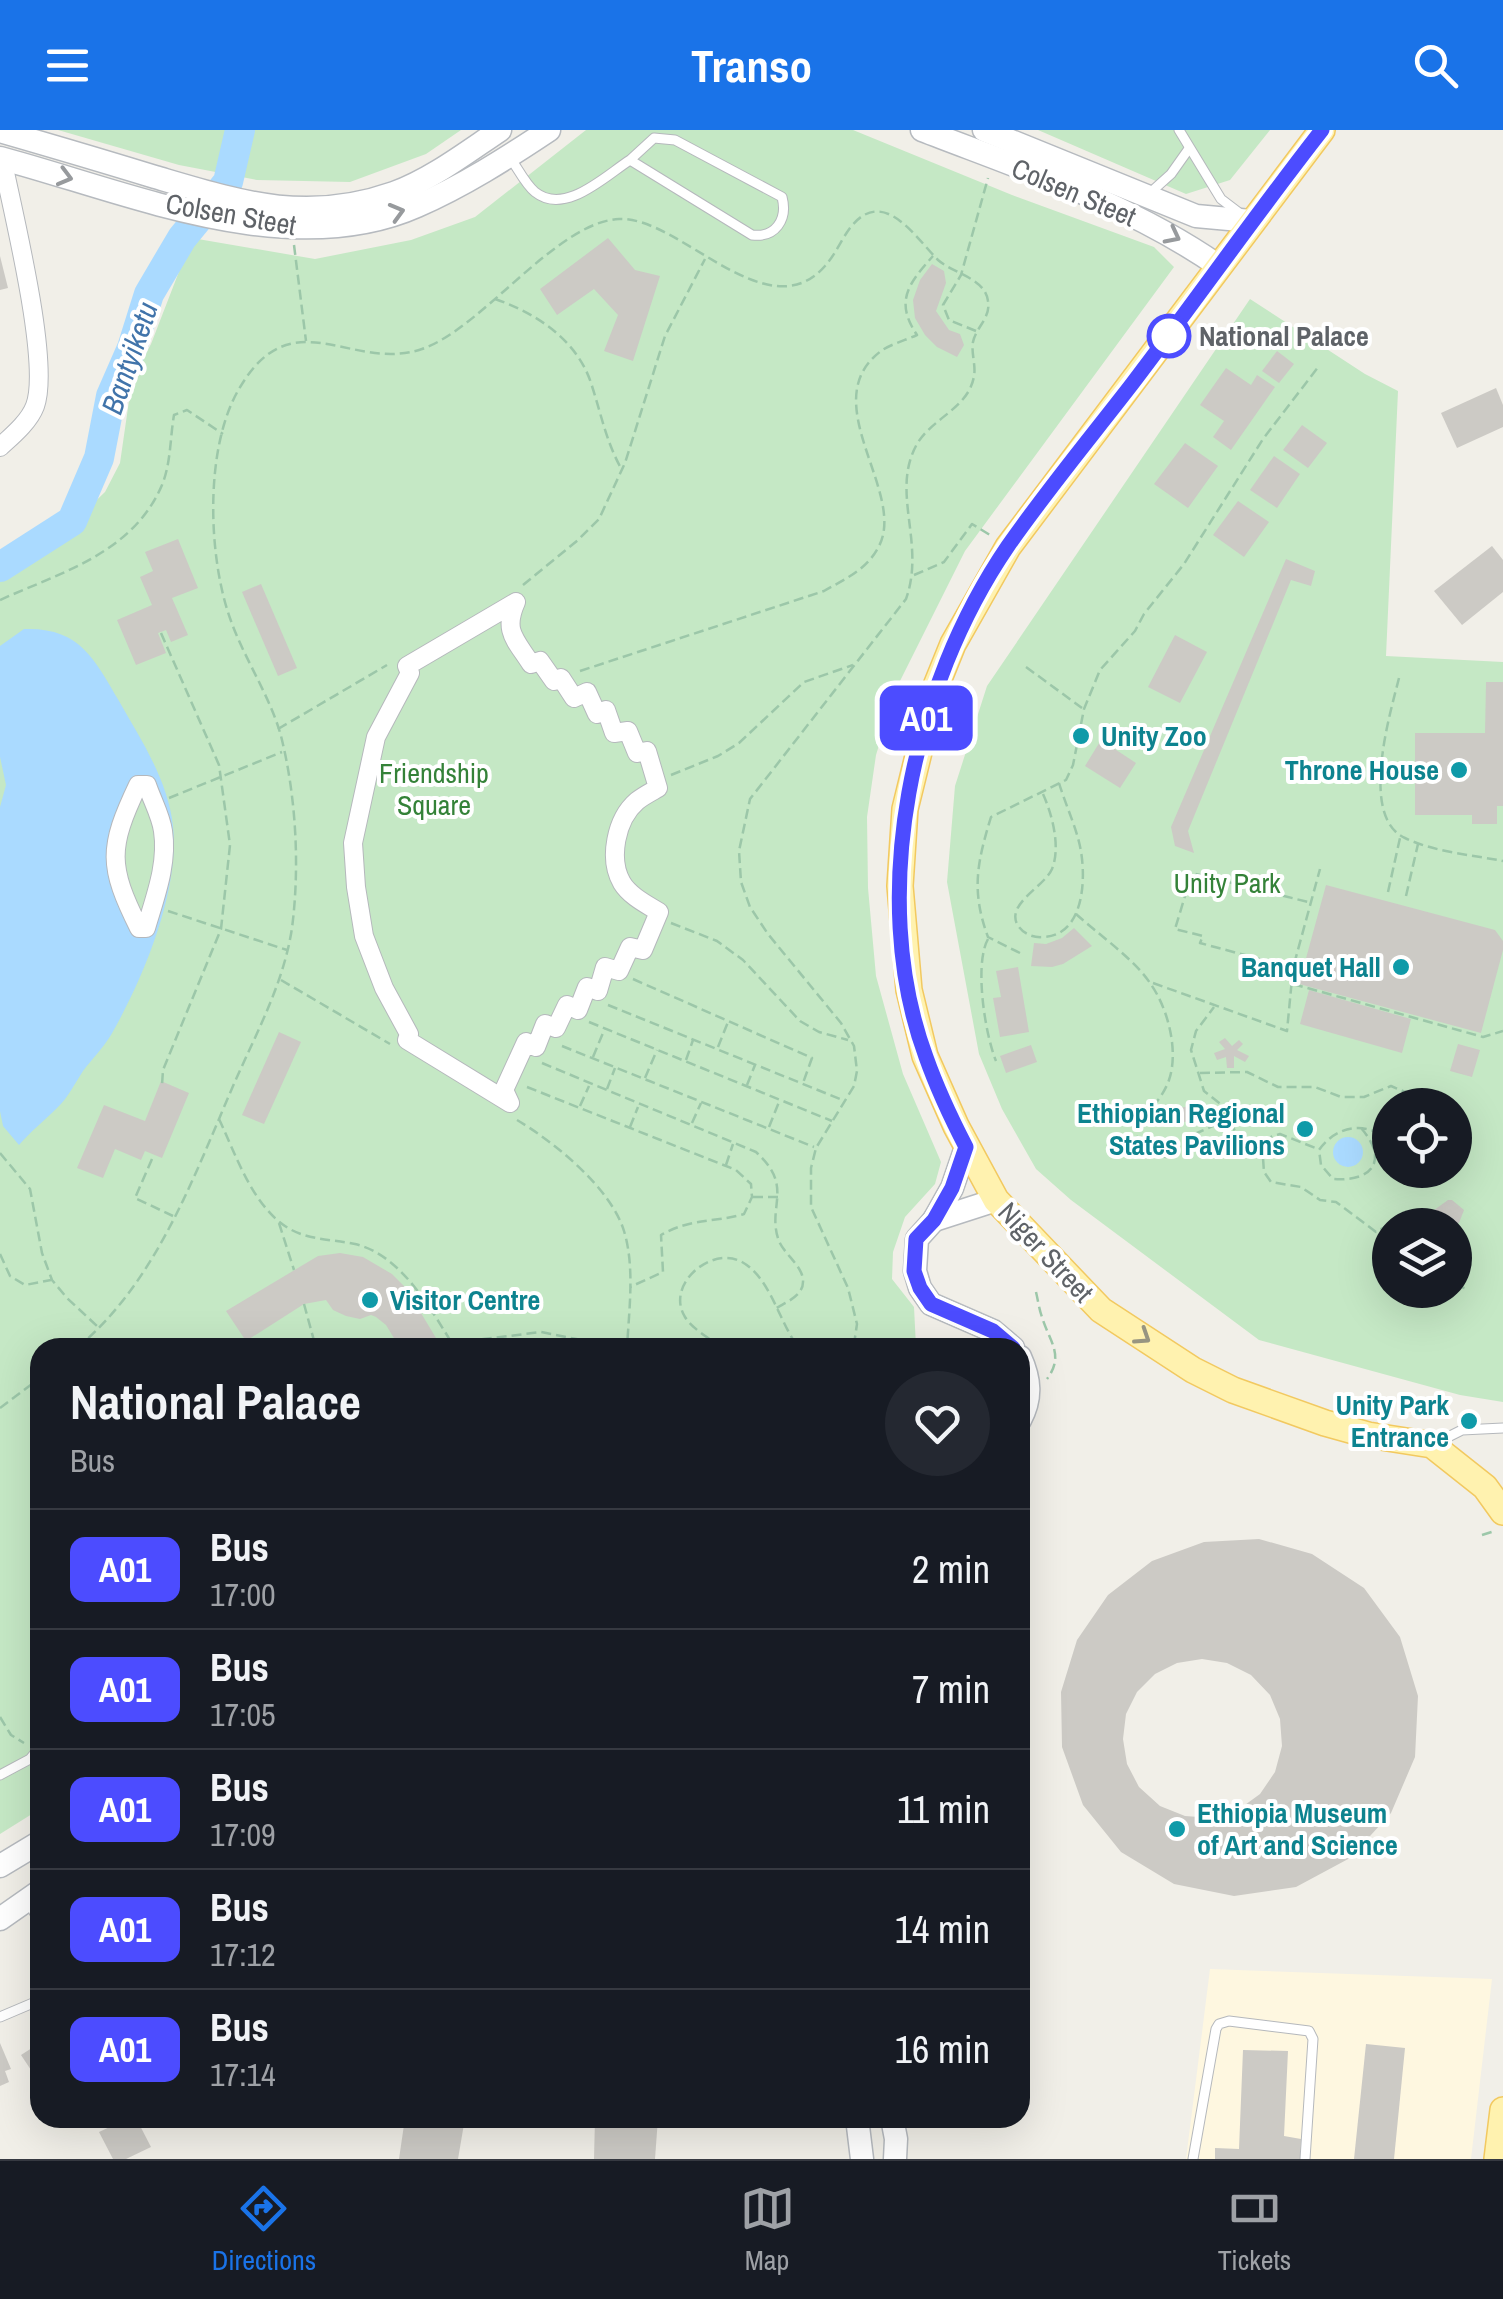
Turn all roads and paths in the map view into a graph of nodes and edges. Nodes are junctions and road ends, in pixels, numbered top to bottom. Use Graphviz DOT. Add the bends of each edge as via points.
graph roads {
  1 [pos="500,130"];
  2 [pos="549,130"];
  3 [pos="922,130"];
  4 [pos="984,130"];
  5 [pos="1178,130"];
  6 [pos="1322,130"];
  7 [pos="0,131"];
  8 [pos="1188,150"];
  9 [pos="509,157"];
  10 [pos="1,158"];
  11 [pos="994,158"];
  12 [pos="630,160"];
  13 [pos="1146,195"];
  14 [pos="236,211"];
  15 [pos="1251,222"];
  16 [pos="292,228"];
  17 [pos="934,255"];
  18 [pos="706,258"];
  19 [pos="1220,267"];
  20 [pos="494,299"];
  21 [pos="978,331"];
  22 [pos="306,340"];
  23 [pos="1319,366"];
  24 [pos="223,434"];
  25 [pos="0,448"];
  26 [pos="622,470"];
  27 [pos="1008,546"];
  28 [pos="914,575"];
  29 [pos="511,593"];
  30 [pos="0,600"];
  31 [pos="161,633"];
  32 [pos="394,661"];
  33 [pos="855,665"];
  34 [pos="1026,668"];
  35 [pos="561,678"];
  36 [pos="1399,678"];
  37 [pos="1084,709"];
  38 [pos="278,729"];
  39 [pos="283,752"];
  40 [pos="221,777"];
  41 [pos="655,780"];
  42 [pos="1059,783"];
  43 [pos="138,785"];
  44 [pos="1042,792"];
  45 [pos="167,799"];
  46 [pos="1400,837"];
  47 [pos="1418,843"];
  48 [pos="1503,862"];
  49 [pos="1320,868"];
  50 [pos="1388,892"];
  51 [pos="1406,896"];
  52 [pos="1310,903"];
  53 [pos="163,910"];
  54 [pos="1076,914"];
  55 [pos="657,918"];
  56 [pos="221,929"];
  57 [pos="988,937"];
  58 [pos="287,950"];
  59 [pos="1020,953"];
  60 [pos="605,967"];
  61 [pos="1293,968"];
  62 [pos="280,980"];
  63 [pos="1150,982"];
  64 [pos="1292,984"];
  65 [pos="584,996"];
  66 [pos="1214,1007"];
  67 [pos="564,1012"];
  68 [pos="728,1020"];
  69 [pos="604,1028"];
  70 [pos="1503,1031"];
  71 [pos="540,1037"];
  72 [pos="693,1040"];
  73 [pos="851,1041"];
  74 [pos="392,1045"];
  75 [pos="717,1049"];
  76 [pos="657,1050"];
  77 [pos="520,1054"];
  78 [pos="592,1058"];
  79 [pos="685,1061"];
  80 [pos="996,1061"];
  81 [pos="755,1065"];
  82 [pos="615,1067"];
  83 [pos="1198,1072"];
  84 [pos="508,1079"];
  85 [pos="644,1079"];
  86 [pos="590,1084"];
  87 [pos="802,1084"];
  88 [pos="162,1086"];
  89 [pos="746,1086"];
  90 [pos="606,1090"];
  91 [pos="1372,1094"];
  92 [pos="780,1100"];
  93 [pos="701,1102"];
  94 [pos="845,1102"];
  95 [pos="639,1104"];
  96 [pos="580,1108"];
  97 [pos="513,1117"];
  98 [pos="219,1119"];
  99 [pos="1227,1120"];
  100 [pos="833,1122"];
  101 [pos="692,1124"];
  102 [pos="629,1128"];
  103 [pos="768,1128"];
  104 [pos="1361,1128"];
  105 [pos="1372,1129"];
  106 [pos="734,1142"];
  107 [pos="1262,1144"];
  108 [pos="966,1147"];
  109 [pos="816,1148"];
  110 [pos="1319,1150"];
  111 [pos="0,1154"];
  112 [pos="152,1159"];
  113 [pos="726,1166"];
  114 [pos="752,1197"];
  115 [pos="780,1197"];
  116 [pos="996,1200"];
  117 [pos="175,1216"];
  118 [pos="934,1220"];
  119 [pos="278,1221"];
  120 [pos="1372,1229"];
  121 [pos="0,1254"];
  122 [pos="294,1270"];
  123 [pos="52,1280"];
  124 [pos="630,1287"];
  125 [pos="1036,1292"];
  126 [pos="304,1304"];
  127 [pos="776,1308"];
  128 [pos="98,1326"];
  129 [pos="313,1338"];
  130 [pos="449,1338"];
  131 [pos="501,1338"];
  132 [pos="572,1338"];
  133 [pos="625,1338"];
  134 [pos="707,1338"];
  135 [pos="793,1338"];
  136 [pos="1001,1338"];
  137 [pos="30,1387"];
  138 [pos="1041,1387"];
  139 [pos="0,1408"];
  140 [pos="1503,1428"];
  141 [pos="1432,1445"];
  142 [pos="1503,1512"];
  143 [pos="0,1717"];
  144 [pos="25,1744"];
  145 [pos="30,1760"];
  146 [pos="0,1775"];
  147 [pos="30,1848"];
  148 [pos="0,1866"];
  149 [pos="30,1898"];
  150 [pos="0,1917"];
  151 [pos="30,2004"];
  152 [pos="0,2017"];
  153 [pos="1503,2110"];
  154 [pos="858,2128"];
  155 [pos="894,2128"];
  156 [pos="862,2159"];
  157 [pos="895,2159"];
  158 [pos="1192,2159"];
  159 [pos="1305,2159"];
  160 [pos="1497,2159"];
  1 -- 14 [label="main road" via="433,173 368,201"];
  2 -- 9 [label="main road, Colsen Steet"];
  3 -- 11 [label="main road, Colsen Steet"];
  4 -- 13 [label="main road"];
  5 -- 8 [label="lane"];
  6 -- 15 [label="main road, Niger Street"];
  7 -- 14 [label="main road" via="134,170"];
  8 -- 13 [label="lane"];
  8 -- 15 [label="lane" via="1221,199"];
  9 -- 12 [label="lane" via="535,192 551,200 571,198"];
  16 -- 9 [label="main road, Colsen Steet, one-way" via="332,228 414,208"];
  10 -- 14 [label="main road, Colsen Steet, one-way" via="130,195"];
  10 -- 25 [label="street" via="37,340 39,384 34,407"];
  11 -- 19 [label="main road, Colsen Steet, one-way" via="1096,198"];
  11 -- 21 [label="path" via="961,275 944,304 949,320"];
  12 -- 12 [label="lane" via="752,235 775,231 782,217 782,197 773,190 674,140 654,138"];
  13 -- 15 [label="main road" via="1196,216"];
  14 -- 16 [label="main road, Colsen Steet"];
  15 -- 19 [label="main road, Niger Street"];
  16 -- 22 [label="path"];
  17 -- 35 [label="path" via="905,299 906,319 917,335 880,351 858,392 856,422 886,516 880,546 861,570 824,591"];
  18 -- 26 [label="path" via="665,336"];
  19 -- 27 [label="main road, Niger Street"];
  20 -- 26 [label="path" via="526,309 579,357"];
  23 -- 37 [label="path" via="1184,564 1100,670"];
  24 -- 30 [label="path" via="187,410 174,416 163,484 146,514 98,558"];
  26 -- 29 [label="path" via="599,519"];
  27 -- 28 [label="path" via="972,524 944,562"];
  27 -- 108 [label="main road, Niger Street" via="934,691 906,809 900,886 909,990 925,1056"];
  31 -- 40 [label="path"];
  32 -- 38 [label="path"];
  33 -- 41 [label="path" via="804,682 740,743"];
  34 -- 37 [label="path"];
  35 -- 41 [label="street" via="574,698 587,692 597,714 606,710 614,733 628,731 637,753 648,751"];
  35 -- 84 [label="street" via="554,681 540,660 531,664 510,630 516,602 406,666 410,673 376,737 353,843 364,936 408,1040 510,1104"];
  36 -- 46 [label="path" via="1382,746 1381,798"];
  37 -- 42 [label="path" via="1073,765"];
  39 -- 40 [label="path"];
  40 -- 45 [label="path"];
  40 -- 56 [label="path" via="230,845"];
  41 -- 55 [label="street" via="658,788 626,814 614,857 621,882 659,912"];
  42 -- 44 [label="path"];
  42 -- 54 [label="path" via="1080,845"];
  43 -- 43 [label="street" via="118,828 115,860 121,891 146,928 163,864 163,830 147,785"];
  44 -- 54 [label="path" via="1055,836 1054,865 1014,914 1029,936 1044,937 1072,924"];
  44 -- 57 [label="path" via="991,817 975,884"];
  46 -- 47 [label="path"];
  46 -- 50 [label="path"];
  47 -- 48 [label="path"];
  47 -- 51 [label="path"];
  49 -- 52 [label="path"];
  52 -- 61 [label="path"];
  52 -- 61 [label="path" via="1192,872 1175,929 1203,936 1200,943"];
  53 -- 56 [label="path"];
  54 -- 63 [label="path"];
  55 -- 60 [label="street" via="644,950 630,947 619,970"];
  55 -- 73 [label="path" via="716,941 800,1021"];
  56 -- 58 [label="path"];
  56 -- 88 [label="path"];
  57 -- 59 [label="path"];
  57 -- 80 [label="path" via="981,974"];
  60 -- 65 [label="street" via="598,991 587,988"];
  60 -- 68 [label="path"];
  61 -- 64 [label="path"];
  62 -- 74 [label="path"];
  63 -- 66 [label="path"];
  63 -- 99 [label="path" via="1173,1064 1169,1082 1135,1131 1137,1141 1150,1155 1166,1157"];
  64 -- 66 [label="path" via="1286,1031"];
  64 -- 70 [label="path" via="1484,1037"];
  65 -- 67 [label="street" via="578,1010 567,1005"];
  65 -- 72 [label="path"];
  66 -- 83 [label="path" via="1191,1050"];
  67 -- 69 [label="path"];
  67 -- 71 [label="street" via="556,1028 546,1024"];
  68 -- 75 [label="path"];
  68 -- 87 [label="path" via="812,1058"];
  69 -- 76 [label="path"];
  69 -- 78 [label="path"];
  71 -- 77 [label="street" via="536,1047 526,1042"];
  71 -- 78 [label="path"];
  72 -- 75 [label="path"];
  72 -- 79 [label="path"];
  75 -- 81 [label="path"];
  76 -- 79 [label="path"];
  76 -- 85 [label="path"];
  77 -- 84 [label="street"];
  77 -- 86 [label="path"];
  78 -- 82 [label="path"];
  79 -- 89 [label="path"];
  81 -- 87 [label="path"];
  81 -- 89 [label="path"];
  82 -- 85 [label="path"];
  82 -- 90 [label="path"];
  83 -- 91 [label="path" via="1248,1072 1278,1087 1314,1087 1342,1097"];
  83 -- 99 [label="path" via="1204,1090 1232,1113"];
  84 -- 96 [label="path"];
  85 -- 93 [label="path"];
  86 -- 90 [label="path"];
  86 -- 96 [label="path"];
  87 -- 94 [label="path"];
  89 -- 92 [label="path"];
  90 -- 95 [label="path"];
  92 -- 100 [label="path"];
  92 -- 103 [label="path"];
  93 -- 101 [label="path"];
  93 -- 103 [label="path"];
  95 -- 101 [label="path"];
  95 -- 102 [label="path"];
  96 -- 102 [label="path"];
  97 -- 124 [label="path" via="608,1199 624,1231"];
  98 -- 119 [label="path" via="259,1200"];
  99 -- 107 [label="path" via="1242,1142"];
  101 -- 106 [label="path"];
  102 -- 113 [label="path"];
  103 -- 109 [label="path"];
  104 -- 105 [label="path"];
  104 -- 110 [label="path" via="1341,1129"];
  104 -- 110 [label="path" via="1374,1142 1375,1163 1366,1176 1333,1179"];
  106 -- 113 [label="path"];
  106 -- 115 [label="path" via="771,1165"];
  107 -- 110 [label="path" via="1280,1134"];
  107 -- 120 [label="path" via="1271,1182 1336,1202"];
  108 -- 116 [label="main road, Niger Street"];
  108 -- 118 [label="main road"];
  111 -- 123 [label="path" via="30,1190"];
  112 -- 117 [label="path" via="134,1198"];
  113 -- 114 [label="path" via="750,1184"];
  114 -- 115 [label="path"];
  114 -- 124 [label="path" via="744,1214 682,1223 661,1235 663,1272"];
  115 -- 127 [label="path" via="776,1230 804,1283 800,1294"];
  116 -- 118 [label="main road"];
  116 -- 141 [label="main road, Niger Street, one-way" via="1101,1310 1193,1370 1325,1423"];
  118 -- 136 [label="main road" via="916,1239 920,1288 931,1304"];
  119 -- 122 [label="path"];
  119 -- 130 [label="path" via="302,1236 374,1251 395,1266"];
  121 -- 123 [label="path" via="10,1276 25,1285"];
  123 -- 128 [label="path"];
  124 -- 133 [label="path"];
  125 -- 138 [label="path" via="1055,1344 1056,1368"];
  126 -- 129 [label="path"];
  127 -- 134 [label="path" via="742,1262 704,1262 688,1277 682,1314"];
  127 -- 135 [label="path"];
  131 -- 132 [label="path" via="541,1332"];
  137 -- 139 [label="path"];
  140 -- 141 [label="lane" via="1462,1430"];
  141 -- 142 [label="main road, Niger Street" via="1485,1487"];
  143 -- 144 [label="path"];
  145 -- 146 [label="lane"];
  147 -- 148 [label="main road"];
  149 -- 150 [label="main road"];
  151 -- 152 [label="lane"];
  153 -- 160 [label="main road"];
  154 -- 156 [label="main road"];
  155 -- 157 [label="main road"];
  158 -- 159 [label="lane" via="1216,2029 1229,2021 1308,2031 1313,2039"];
}
